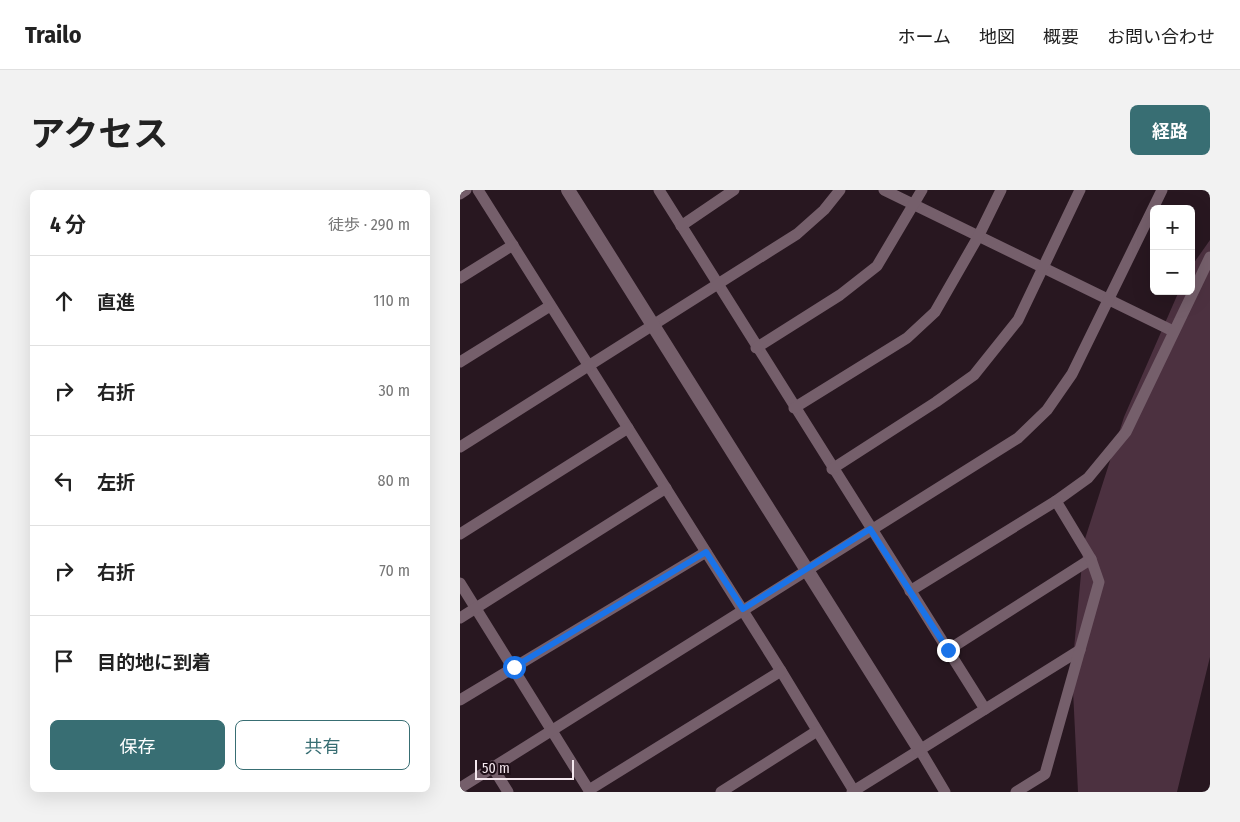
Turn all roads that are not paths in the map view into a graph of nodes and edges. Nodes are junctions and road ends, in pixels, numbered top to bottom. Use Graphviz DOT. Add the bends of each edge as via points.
graph roads {
  1 [pos="466,190"];
  2 [pos="478,190"];
  3 [pos="568,190"];
  4 [pos="659,190"];
  5 [pos="734,190"];
  6 [pos="840,190"];
  7 [pos="884,190"];
  8 [pos="922,190"];
  9 [pos="1002,190"];
  10 [pos="1080,190"];
  11 [pos="1162,190"];
  12 [pos="460,194"];
  13 [pos="915,206"];
  14 [pos="681,226"];
  15 [pos="978,237"];
  16 [pos="513,245"];
  17 [pos="1210,256"];
  18 [pos="1042,268"];
  19 [pos="460,278"];
  20 [pos="716,284"];
  21 [pos="1108,299"];
  22 [pos="550,306"];
  23 [pos="652,325"];
  24 [pos="1173,332"];
  25 [pos="756,348"];
  26 [pos="460,362"];
  27 [pos="589,365"];
  28 [pos="794,408"];
  29 [pos="628,428"];
  30 [pos="460,447"];
  31 [pos="832,469"];
  32 [pos="666,488"];
  33 [pos="1056,501"];
  34 [pos="870,529"];
  35 [pos="460,534"];
  36 [pos="706,552"];
  37 [pos="1091,559"];
  38 [pos="807,569"];
  39 [pos="460,583"];
  40 [pos="910,591"];
  41 [pos="476,608"];
  42 [pos="743,609"];
  43 [pos="460,618"];
  44 [pos="948,650"];
  45 [pos="1080,650"];
  46 [pos="514,667"];
  47 [pos="781,671"];
  48 [pos="460,700"];
  49 [pos="985,709"];
  50 [pos="552,729"];
  51 [pos="817,731"];
  52 [pos="920,750"];
  53 [pos="492,766"];
  54 [pos="460,788"];
  55 [pos="590,791"];
  56 [pos="853,791"];
  57 [pos="508,792"];
  58 [pos="720,792"];
  59 [pos="945,792"];
  60 [pos="1016,792"];
  1 -- 12 [label="street"];
  2 -- 16 [label="street"];
  3 -- 23 [label="street"];
  4 -- 14 [label="street"];
  5 -- 14 [label="street"];
  6 -- 20 [label="street" via="824,210 797,234"];
  7 -- 13 [label="street"];
  8 -- 13 [label="street"];
  9 -- 15 [label="street"];
  10 -- 18 [label="street"];
  11 -- 21 [label="street"];
  13 -- 15 [label="street"];
  13 -- 25 [label="street" via="877,266 840,295"];
  14 -- 20 [label="street"];
  15 -- 18 [label="street"];
  15 -- 28 [label="street" via="935,312 907,338"];
  16 -- 19 [label="street"];
  16 -- 22 [label="street"];
  17 -- 24 [label="street"];
  18 -- 21 [label="street"];
  18 -- 31 [label="street" via="1018,320 974,375"];
  20 -- 23 [label="street"];
  20 -- 25 [label="street"];
  21 -- 24 [label="street"];
  21 -- 34 [label="street" via="1072,374 1048,410 1018,438"];
  22 -- 26 [label="street"];
  22 -- 27 [label="street"];
  23 -- 27 [label="street"];
  23 -- 38 [label="street"];
  24 -- 33 [label="street" via="1126,432 1088,478"];
  25 -- 28 [label="street"];
  27 -- 29 [label="street"];
  27 -- 30 [label="street"];
  28 -- 31 [label="street"];
  29 -- 32 [label="street"];
  29 -- 35 [label="street"];
  31 -- 34 [label="street"];
  32 -- 36 [label="street"];
  32 -- 41 [label="street"];
  33 -- 37 [label="street"];
  33 -- 40 [label="street"];
  34 -- 38 [label="street"];
  34 -- 40 [label="street"];
  36 -- 42 [label="street"];
  36 -- 46 [label="street"];
  37 -- 44 [label="street"];
  37 -- 45 [label="street" via="1099,582"];
  38 -- 42 [label="street"];
  38 -- 52 [label="street"];
  39 -- 41 [label="street"];
  40 -- 44 [label="street"];
  41 -- 43 [label="street"];
  41 -- 46 [label="street"];
  42 -- 47 [label="street"];
  42 -- 50 [label="street"];
  44 -- 49 [label="street"];
  45 -- 49 [label="street"];
  45 -- 60 [label="street" via="1045,774"];
  46 -- 48 [label="street"];
  46 -- 50 [label="street"];
  47 -- 51 [label="street"];
  47 -- 55 [label="street"];
  49 -- 52 [label="street"];
  50 -- 53 [label="street"];
  50 -- 55 [label="street"];
  51 -- 56 [label="street"];
  51 -- 58 [label="street"];
  52 -- 56 [label="street"];
  52 -- 59 [label="street"];
  53 -- 54 [label="street"];
  53 -- 57 [label="street"];
}
